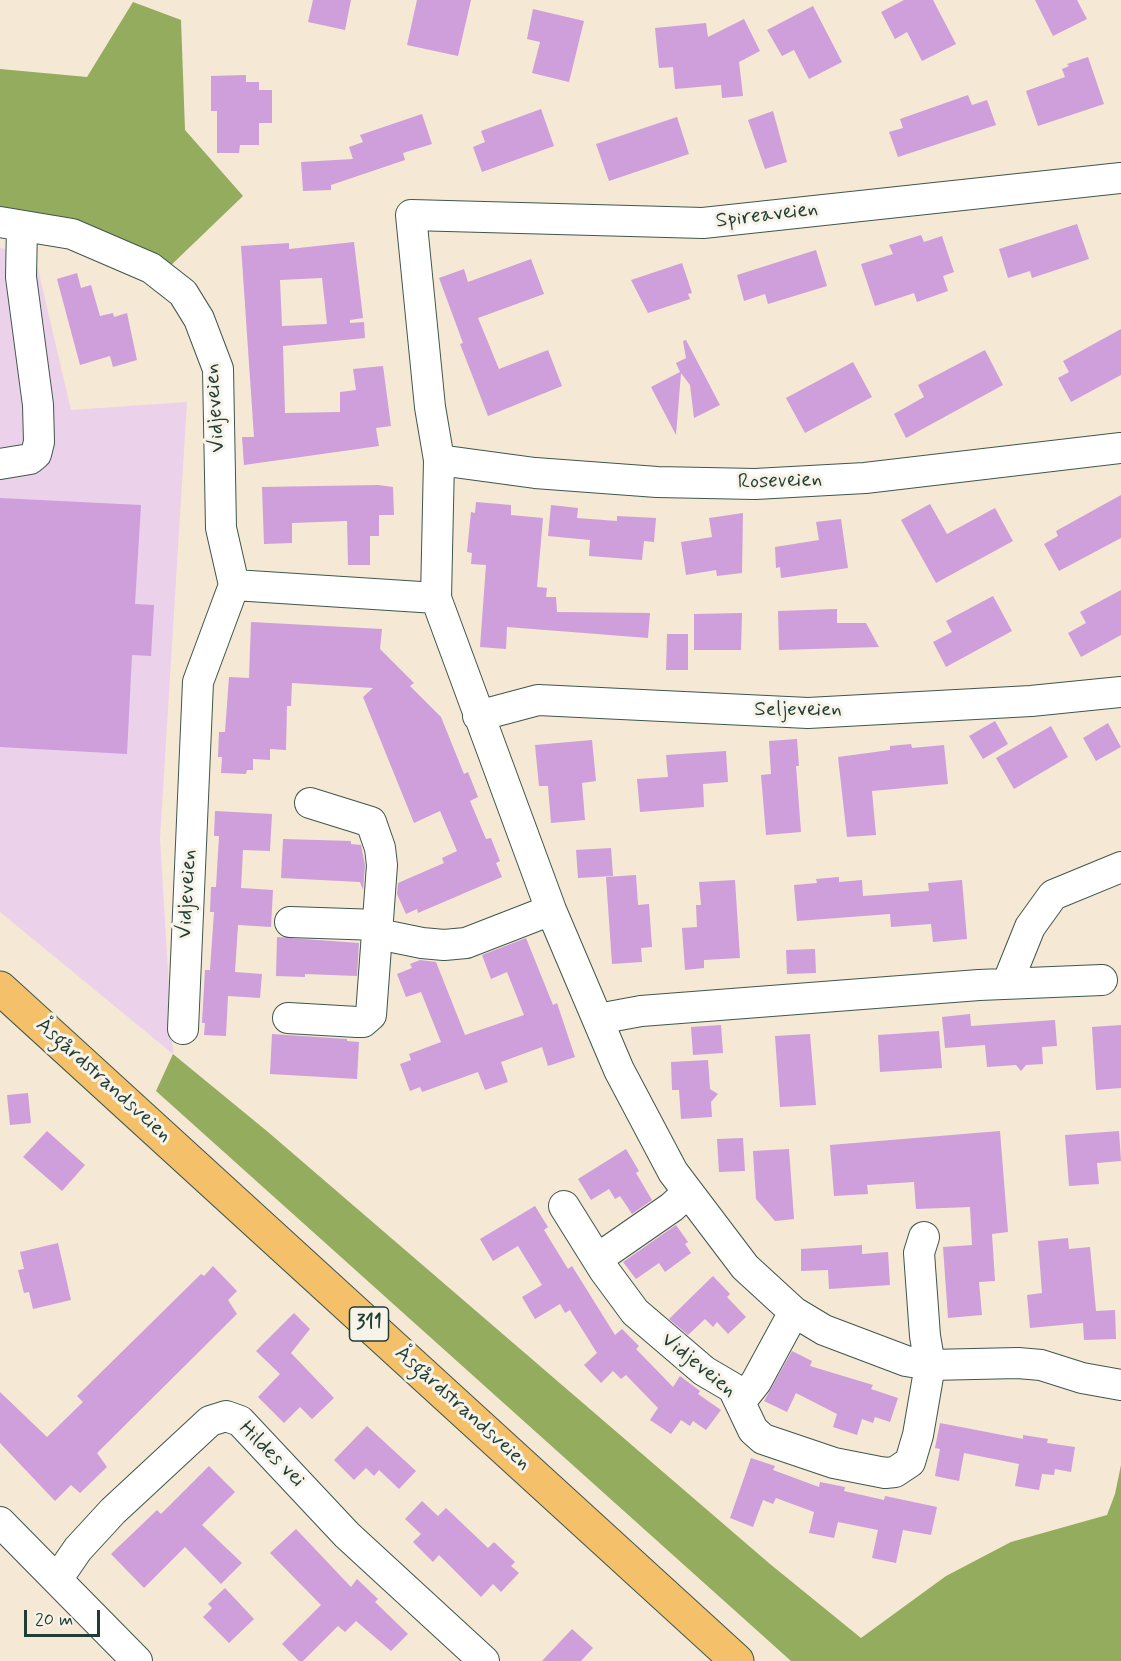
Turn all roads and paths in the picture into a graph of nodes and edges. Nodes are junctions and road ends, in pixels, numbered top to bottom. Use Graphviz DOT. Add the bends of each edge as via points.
graph roads {
  1 [pos="1121,178"];
  2 [pos="11,224"];
  3 [pos="1121,448"];
  4 [pos="439,460"];
  5 [pos="0,464"];
  6 [pos="234,585"];
  7 [pos="436,598"];
  8 [pos="1121,692"];
  9 [pos="477,716"];
  10 [pos="310,803"];
  11 [pos="1121,867"];
  12 [pos="550,910"];
  13 [pos="290,922"];
  14 [pos="378,929"];
  15 [pos="1102,980"];
  16 [pos="1007,984"];
  17 [pos="0,988"];
  18 [pos="288,1018"];
  19 [pos="598,1019"];
  20 [pos="183,1029"];
  21 [pos="687,1193"];
  22 [pos="564,1206"];
  23 [pos="924,1237"];
  24 [pos="597,1256"];
  25 [pos="794,1312"];
  26 [pos="930,1365"];
  27 [pos="1121,1385"];
  28 [pos="741,1401"];
  29 [pos="0,1522"];
  30 [pos="58,1578"];
  31 [pos="137,1661"];
  32 [pos="484,1661"];
  33 [pos="737,1661"];
  1 -- 4 [label="street, Spireaveien" via="703,223 411,215"];
  2 -- 5 [label="street" via="39,405 39,442 30,459"];
  2 -- 6 [label="street, Vidjeveien" via="72,234 151,268 183,293 199,319 218,369 221,528"];
  3 -- 4 [label="street, Roseveien" via="865,478 755,484 546,474"];
  4 -- 7 [label="street"];
  6 -- 7 [label="street"];
  6 -- 20 [label="street, Vidjeveien" via="198,682"];
  7 -- 9 [label="street"];
  8 -- 9 [label="street, Seljeveien" via="808,713 538,700"];
  9 -- 12 [label="street"];
  10 -- 14 [label="street" via="371,822 382,865"];
  11 -- 16 [label="street" via="1053,895 1030,927"];
  12 -- 14 [label="street" via="466,943 422,944"];
  12 -- 19 [label="street"];
  13 -- 14 [label="street"];
  14 -- 18 [label="street" via="369,1018 357,1022"];
  15 -- 16 [label="street"];
  16 -- 19 [label="street" via="641,1011"];
  17 -- 33 [label="main road, Åsgårdstrandsveien / 311"];
  19 -- 21 [label="street" via="619,1070"];
  21 -- 24 [label="street" via="672,1208"];
  21 -- 25 [label="street" via="745,1267"];
  22 -- 24 [label="street, Vidjeveien"];
  23 -- 26 [label="street, Vidjeveien" via="920,1253"];
  24 -- 28 [label="street, Vidjeveien" via="635,1312 704,1371 732,1388"];
  25 -- 26 [label="street" via="848,1342"];
  25 -- 28 [label="street" via="756,1382"];
  26 -- 27 [label="street" via="1041,1365"];
  26 -- 28 [label="street, Vidjeveien" via="910,1462 895,1472 834,1462 763,1439 753,1430"];
  29 -- 30 [label="street"];
  30 -- 31 [label="street"];
  30 -- 32 [label="street, Hildes vei" via="113,1511 210,1421 226,1416 240,1421 347,1534"];
}
